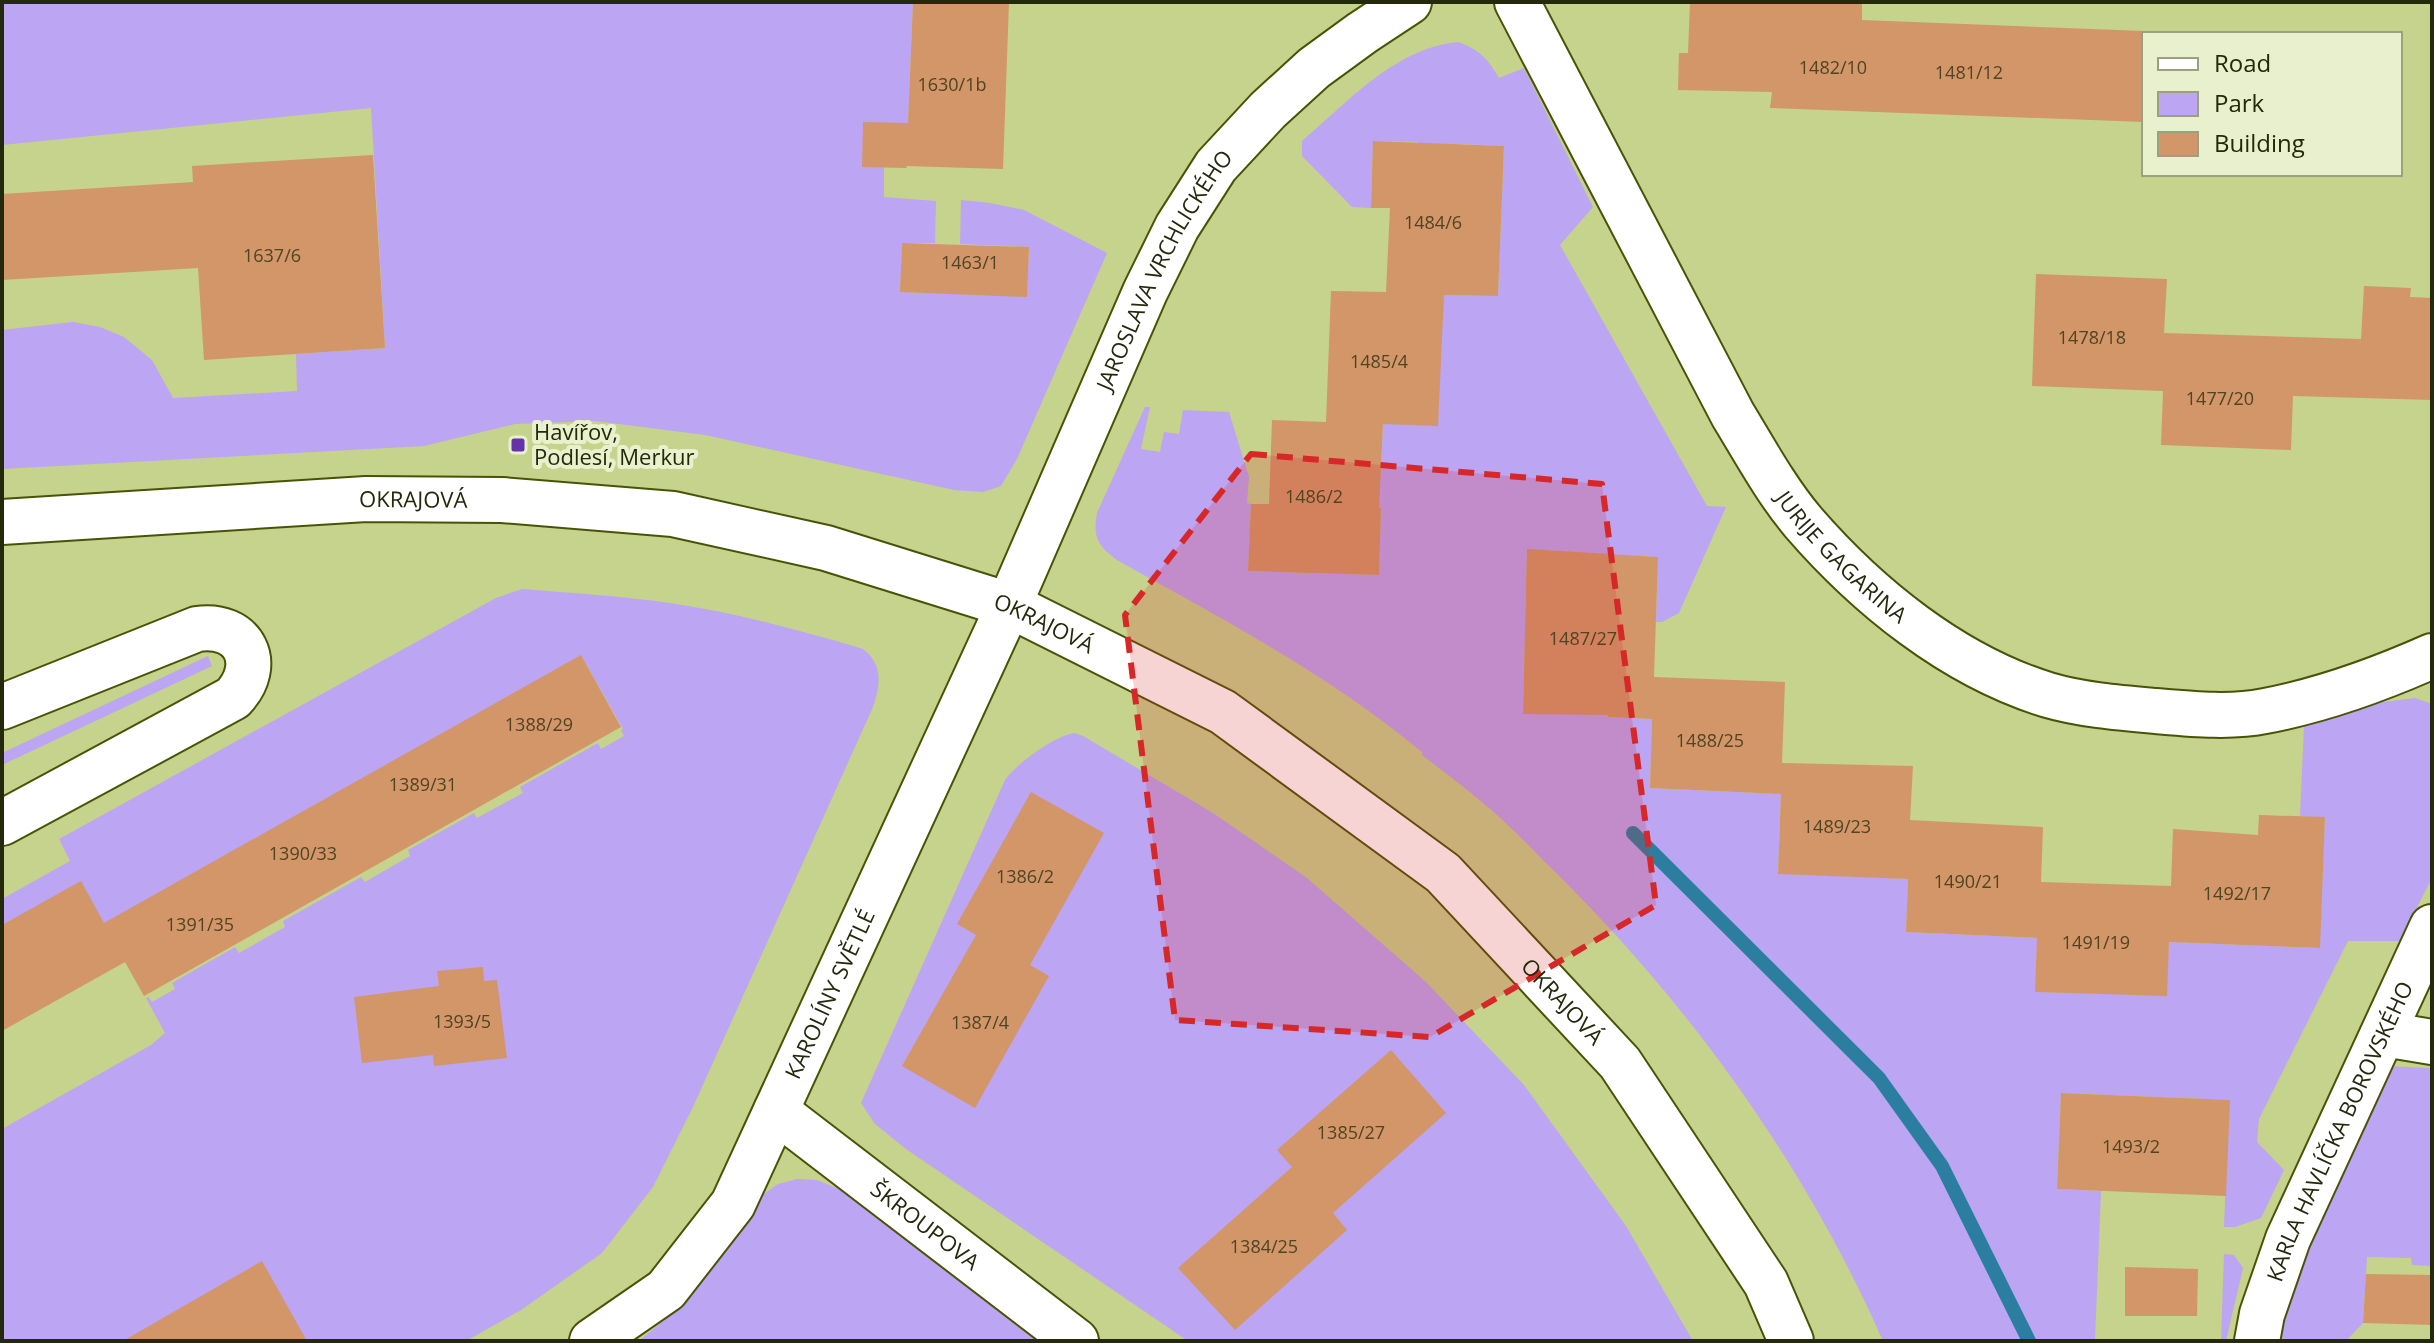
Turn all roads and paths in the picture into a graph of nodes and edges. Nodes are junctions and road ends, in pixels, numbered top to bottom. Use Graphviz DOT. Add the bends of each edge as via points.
graph roads {
  1 [pos="1409,2"];
  2 [pos="1517,2"];
  3 [pos="2,522"];
  4 [pos="1009,605"];
  5 [pos="2432,656"];
  6 [pos="2,707"];
  7 [pos="2,823"];
  8 [pos="2432,927"];
  9 [pos="2384,1034"];
  10 [pos="2432,1042"];
  11 [pos="776,1111"];
  12 [pos="592,1341"];
  13 [pos="1076,1341"];
  14 [pos="1791,1341"];
  15 [pos="2257,1341"];
  1 -- 4 [label="street, JAROSLAVA VRCHLICKÉHO" via="1314,68 1216,166 1177,227 1145,292"];
  2 -- 5 [label="street, JURIJE GAGARINA" via="1733,415 1803,521 1896,613 1981,667 2049,695 2173,713 2261,712 2315,700"];
  3 -- 4 [label="street, OKRAJOVÁ" via="366,499 502,500 673,514 826,548"];
  4 -- 11 [label="street, KAROLÍNY SVĚTLÉ"];
  4 -- 14 [label="street, OKRAJOVÁ" via="1223,712 1443,873 1620,1063 1766,1283"];
  6 -- 7 [label="street" via="197,629 227,630 247,652 245,686 233,698"];
  8 -- 9 [label="street, KARLA HAVLÍČKA BOROVSKÉHO"];
  9 -- 10 [label="street"];
  9 -- 15 [label="street, KARLA HAVLÍČKA BOROVSKÉHO" via="2288,1239"];
  11 -- 12 [label="street, KAROLÍNY SVĚTLÉ" via="733,1204 666,1290"];
  11 -- 13 [label="street, ŠKROUPOVA"];
}
